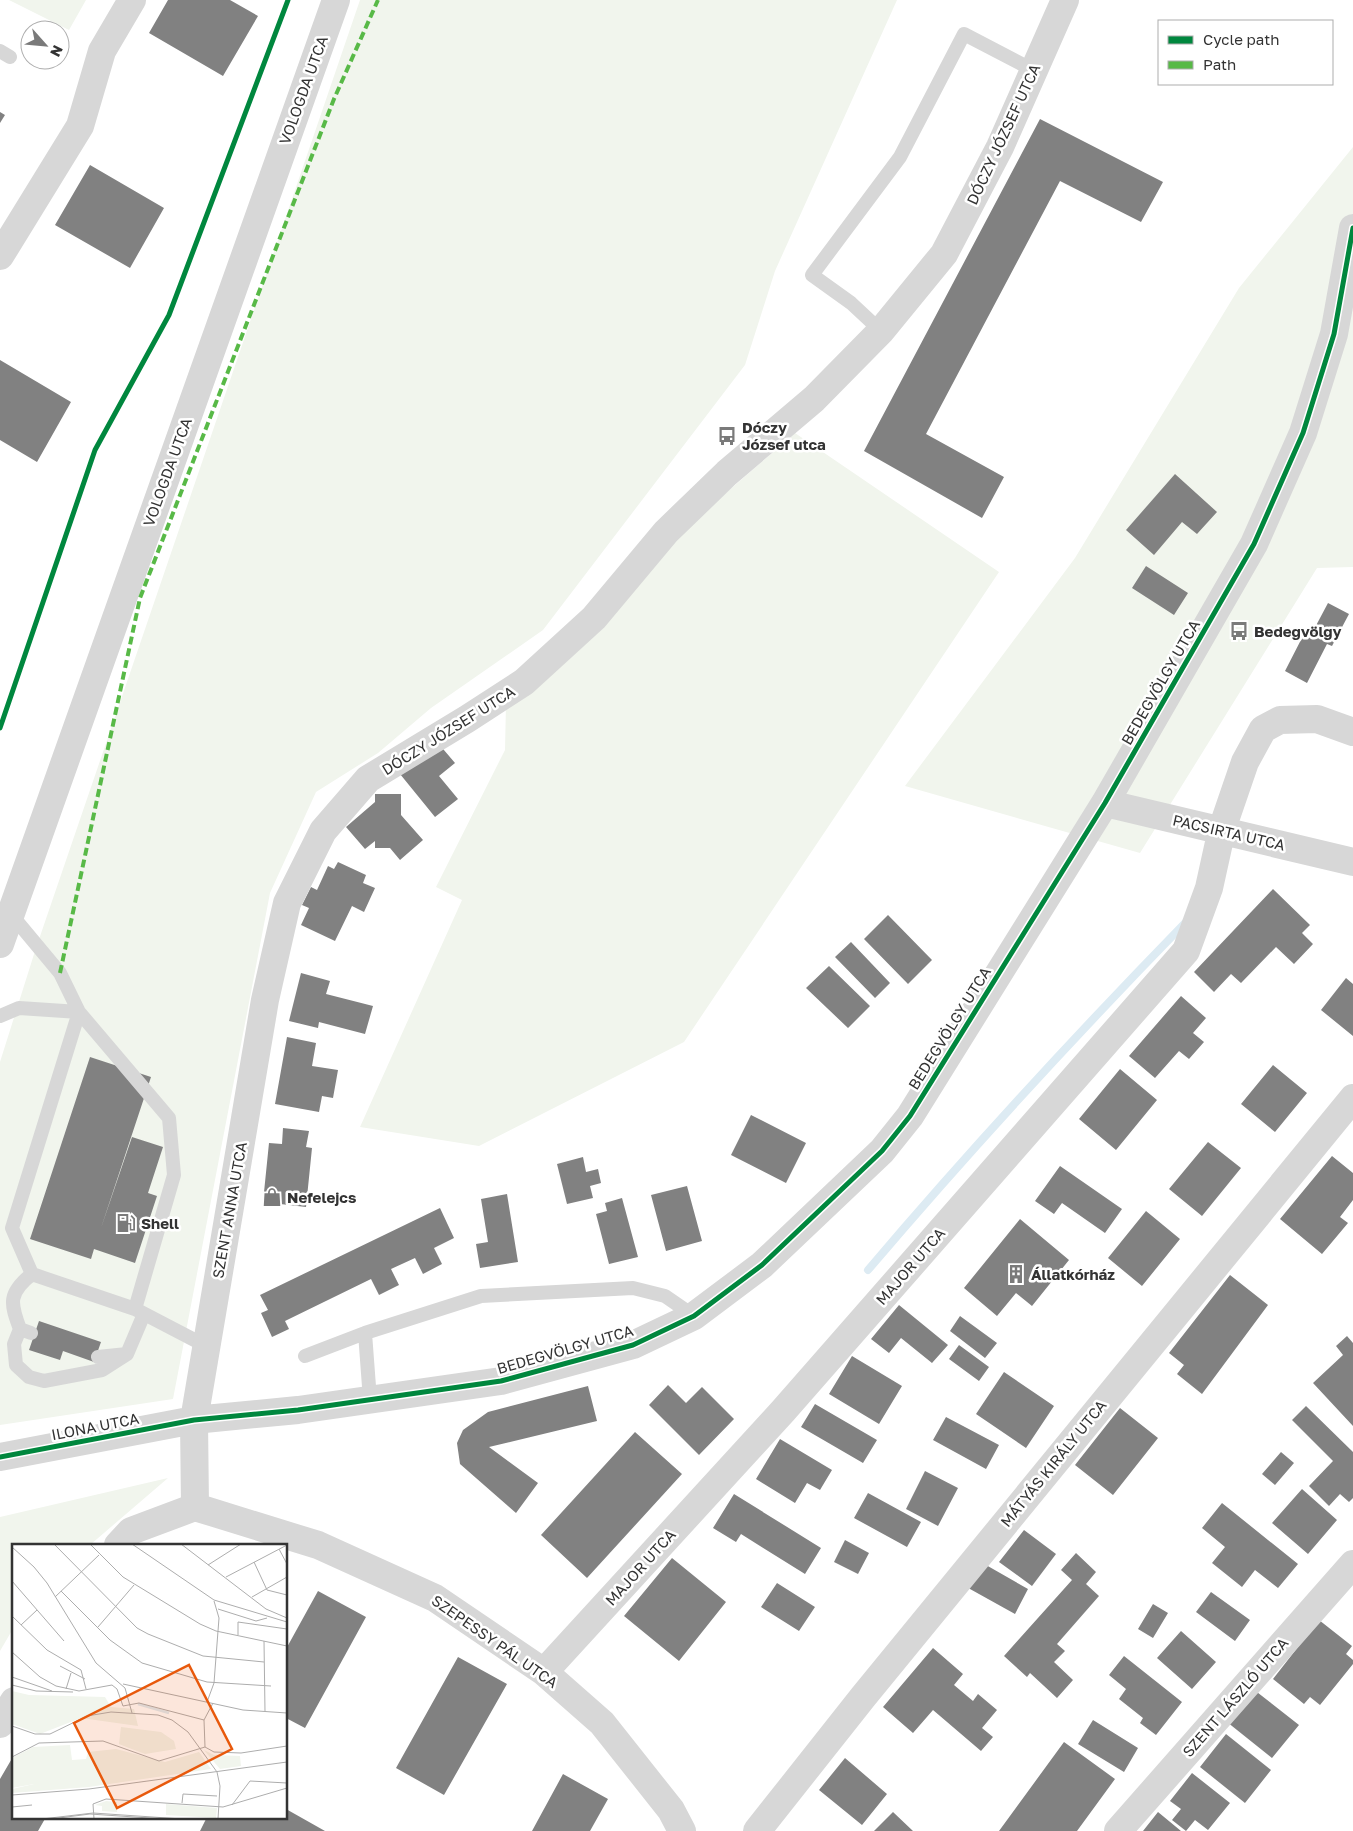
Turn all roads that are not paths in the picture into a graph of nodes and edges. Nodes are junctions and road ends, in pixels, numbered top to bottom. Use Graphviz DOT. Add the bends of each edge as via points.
graph roads {
  1 [pos="132,0"];
  2 [pos="336,0"];
  3 [pos="1065,0"];
  4 [pos="1034,70"];
  5 [pos="1353,228"];
  6 [pos="0,256"];
  7 [pos="881,332"];
  8 [pos="1353,732"];
  9 [pos="1105,803"];
  10 [pos="1222,829"];
  11 [pos="1353,862"];
  12 [pos="10,913"];
  13 [pos="0,944"];
  14 [pos="265,1000"];
  15 [pos="79,1012"];
  16 [pos="0,1016"];
  17 [pos="1353,1098"];
  18 [pos="32,1274"];
  19 [pos="139,1312"];
  20 [pos="694,1316"];
  21 [pos="365,1333"];
  22 [pos="206,1346"];
  23 [pos="127,1354"];
  24 [pos="304,1356"];
  25 [pos="98,1357"];
  26 [pos="370,1400"];
  27 [pos="194,1420"];
  28 [pos="0,1457"];
  29 [pos="195,1507"];
  30 [pos="119,1544"];
  31 [pos="1353,1564"];
  32 [pos="544,1672"];
  33 [pos="12,1704"];
  34 [pos="0,1724"];
  35 [pos="766,1828"];
  36 [pos="682,1831"];
  37 [pos="1118,1831"];
  1 -- 6 [label="street" via="102,51 80,126"];
  2 -- 12 [label="street, VOLOGDA UTCA"];
  3 -- 4 [label="street, DÓCZY JÓZSEF UTCA"];
  4 -- 7 [label="street, DÓCZY JÓZSEF UTCA" via="1000,147 944,254"];
  4 -- 7 [label="lane" via="964,34 900,157 812,275 851,303"];
  5 -- 9 [label="street, BEDEGVÖLGY UTCA" via="1334,334 1303,433 1254,544"];
  7 -- 14 [label="street, DÓCZY JÓZSEF UTCA" via="814,399 727,473 666,532 594,618 524,682 368,779 323,831 287,903"];
  8 -- 10 [label="street, MAJOR UTCA" via="1317,719 1280,720 1262,729 1245,762"];
  9 -- 10 [label="street, PACSIRTA UTCA"];
  9 -- 20 [label="street, BEDEGVÖLGY UTCA" via="910,1116 882,1151 762,1264"];
  10 -- 11 [label="street, PACSIRTA UTCA"];
  10 -- 32 [label="street, MAJOR UTCA" via="1210,888 1186,951 783,1411"];
  12 -- 13 [label="street, VOLOGDA UTCA"];
  12 -- 15 [label="lane" via="60,973"];
  14 -- 22 [label="street, SZENT ANNA UTCA"];
  15 -- 16 [label="lane" via="20,1008"];
  15 -- 18 [label="lane" via="12,1228"];
  15 -- 19 [label="lane" via="169,1118 174,1175"];
  17 -- 35 [label="street, MÁTYÁS KIRÁLY UTCA" via="869,1690"];
  18 -- 19 [label="lane"];
  18 -- 23 [label="lane" via="19,1285 12,1308 26,1331 14,1344 16,1365 29,1377 44,1381 102,1370"];
  19 -- 22 [label="lane"];
  19 -- 23 [label="lane"];
  20 -- 21 [label="lane" via="665,1296 633,1288 481,1296"];
  20 -- 26 [label="street, BEDEGVÖLGY UTCA" via="633,1345 501,1381"];
  21 -- 24 [label="lane"];
  21 -- 26 [label="lane"];
  22 -- 27 [label="street, SZENT ANNA UTCA"];
  23 -- 25 [label="lane"];
  26 -- 27 [label="street, BEDEGVÖLGY UTCA"];
  27 -- 28 [label="street, ILONA UTCA"];
  27 -- 29 [label="street, SZENT ANNA UTCA"];
  29 -- 30 [label="street" via="131,1531"];
  29 -- 32 [label="street, SZEPESSY PÁL UTCA" via="318,1545 435,1598"];
  31 -- 37 [label="street, SZENT LÁSZLÓ UTCA"];
  32 -- 36 [label="street, SZEPESSY PÁL UTCA" via="602,1723 671,1810"];
  33 -- 34 [label="street"];
}
